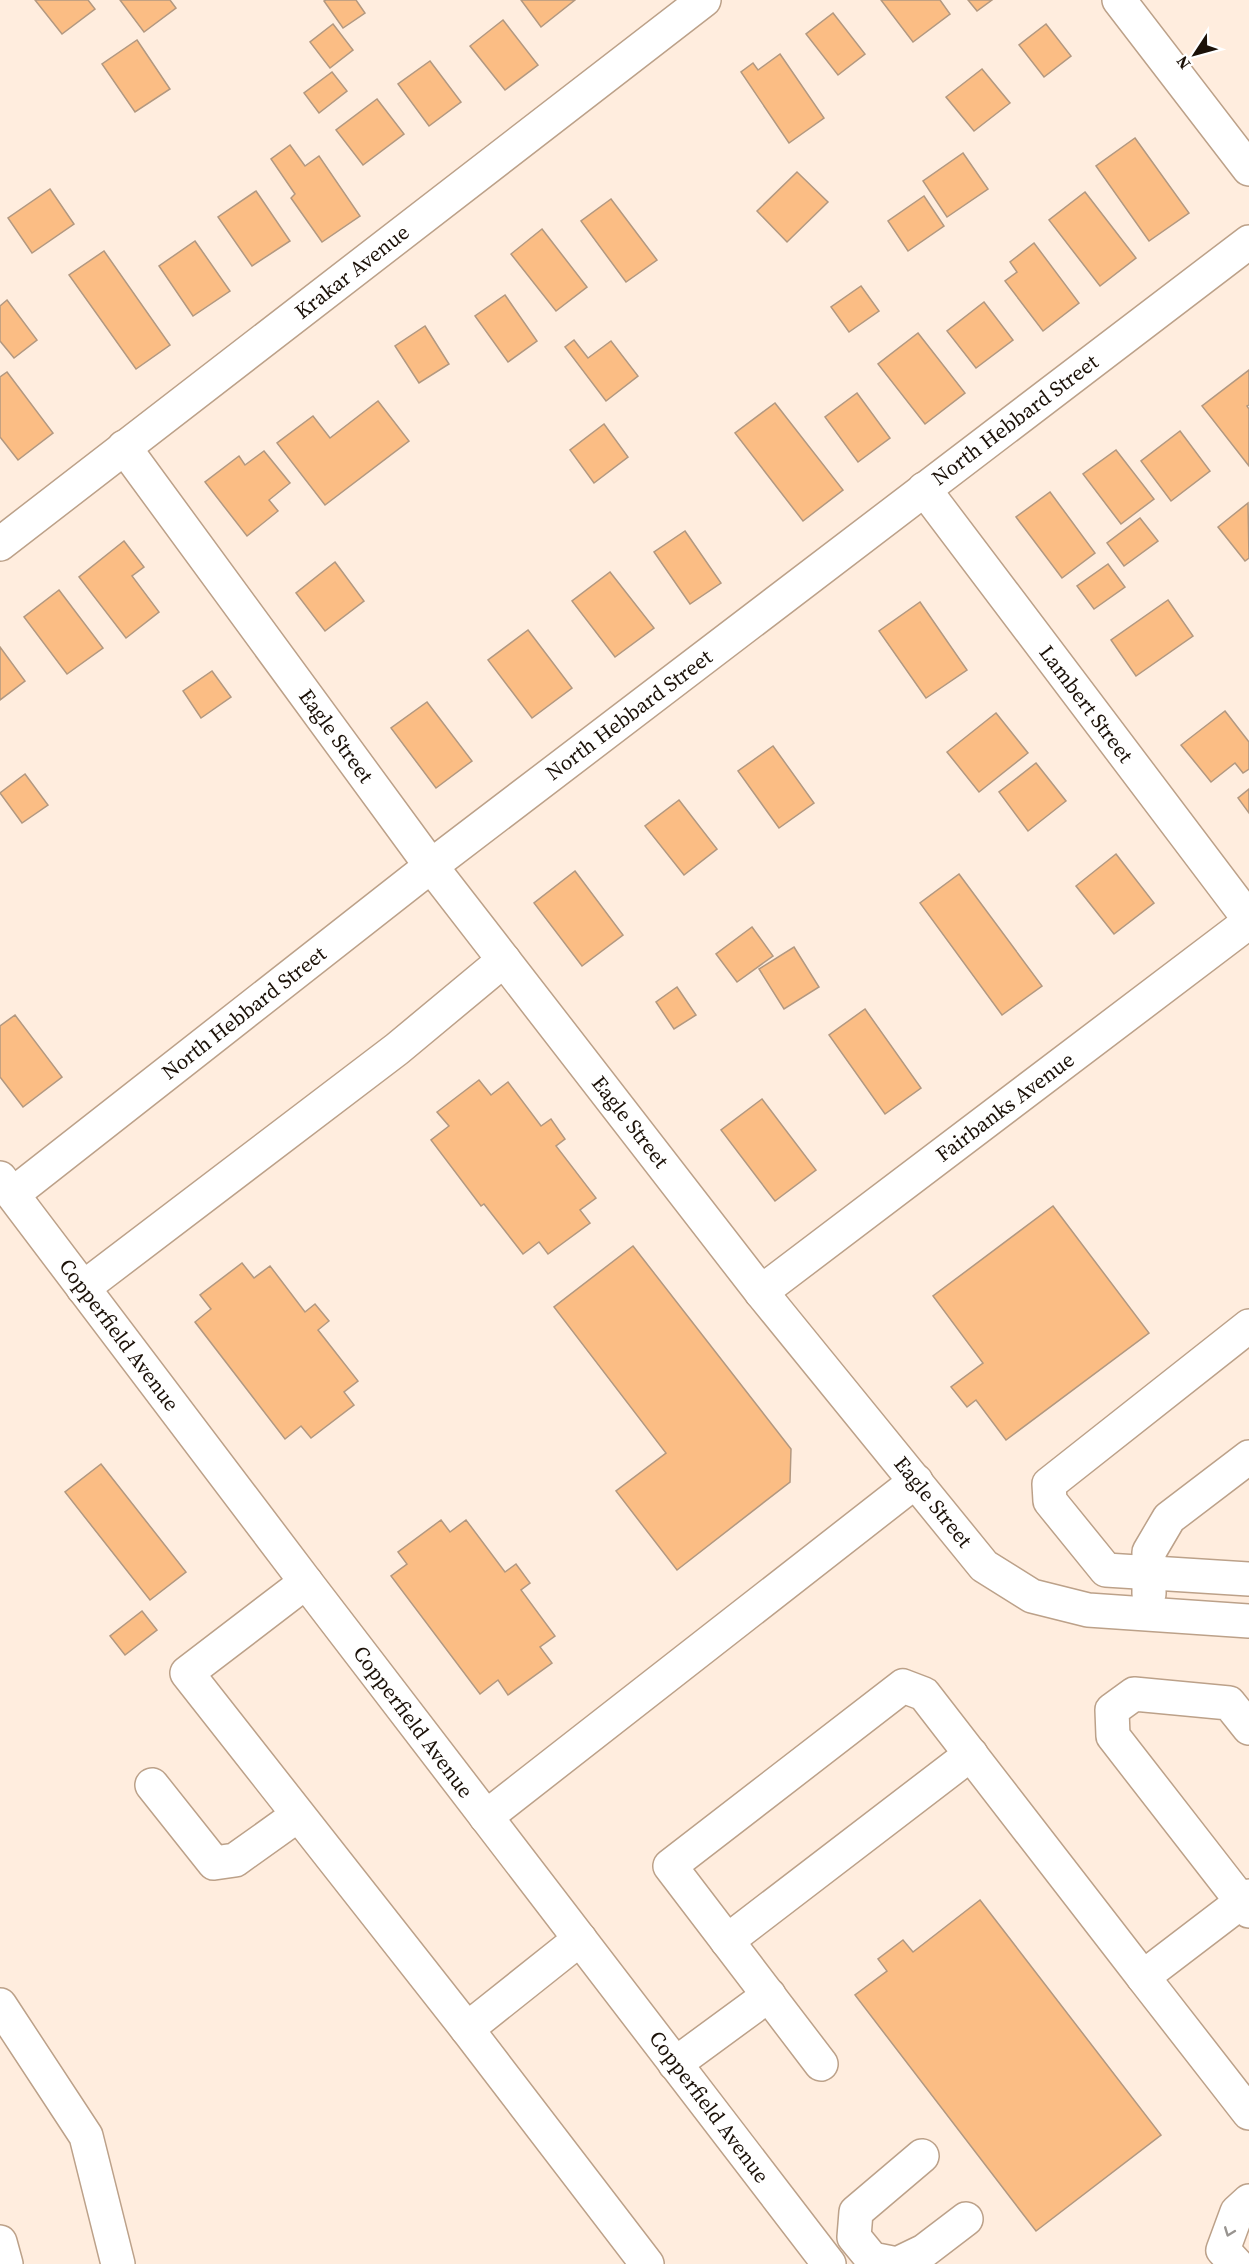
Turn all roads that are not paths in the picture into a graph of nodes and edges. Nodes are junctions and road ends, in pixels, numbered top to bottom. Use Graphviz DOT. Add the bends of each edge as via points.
graph roads {
  1 [pos="704,0"];
  2 [pos="1119,0"];
  3 [pos="1249,169"];
  4 [pos="1249,242"];
  5 [pos="124,447"];
  6 [pos="924,489"];
  7 [pos="0,544"];
  8 [pos="431,866"];
  9 [pos="1249,920"];
  10 [pos="504,960"];
  11 [pos="6,1186"];
  12 [pos="83,1287"];
  13 [pos="761,1292"];
  14 [pos="1249,1326"];
  15 [pos="1249,1457"];
  16 [pos="916,1481"];
  17 [pos="1149,1574"];
  18 [pos="1249,1579"];
  19 [pos="306,1582"];
  20 [pos="1148,1614"];
  21 [pos="1249,1621"];
  22 [pos="1249,1728"];
  23 [pos="971,1754"];
  24 [pos="152,1785"];
  25 [pos="298,1815"];
  26 [pos="486,1817"];
  27 [pos="1247,1903"];
  28 [pos="580,1939"];
  29 [pos="727,1941"];
  30 [pos="1143,1977"];
  31 [pos="768,1995"];
  32 [pos="0,2005"];
  33 [pos="467,2028"];
  34 [pos="675,2064"];
  35 [pos="821,2064"];
  36 [pos="1249,2114"];
  37 [pos="922,2156"];
  38 [pos="1249,2201"];
  39 [pos="966,2218"];
  40 [pos="0,2242"];
  41 [pos="854,2256"];
  42 [pos="6,2264"];
  43 [pos="118,2264"];
  44 [pos="647,2264"];
  45 [pos="829,2264"];
  46 [pos="1236,2264"];
  1 -- 5 [label="street, Krakar Avenue"];
  2 -- 3 [label="street"];
  4 -- 6 [label="street, North Hebbard Street"];
  5 -- 7 [label="street, Krakar Avenue"];
  5 -- 8 [label="street, Eagle Street"];
  6 -- 8 [label="street, North Hebbard Street"];
  6 -- 9 [label="street, Lambert Street"];
  8 -- 10 [label="street, Eagle Street"];
  8 -- 11 [label="street, North Hebbard Street"];
  9 -- 13 [label="street, Fairbanks Avenue"];
  10 -- 12 [label="street" via="388,1056"];
  10 -- 13 [label="street, Eagle Street"];
  11 -- 12 [label="street, Copperfield Avenue"];
  12 -- 19 [label="street, Copperfield Avenue"];
  13 -- 16 [label="street, Eagle Street"];
  14 -- 17 [label="street" via="1049,1484 1050,1501 1106,1570"];
  15 -- 17 [label="street" via="1169,1518 1149,1552"];
  16 -- 20 [label="street, Eagle Street" via="984,1566 1032,1596 1088,1610"];
  16 -- 26 [label="street"];
  17 -- 18 [label="street"];
  17 -- 20 [label="street"];
  19 -- 25 [label="street" via="187,1673"];
  19 -- 26 [label="street, Copperfield Avenue"];
  20 -- 21 [label="street, Eagle Street"];
  22 -- 27 [label="street" via="1229,1703 1134,1694 1112,1710 1113,1736"];
  23 -- 29 [label="street"];
  23 -- 29 [label="street" via="924,1694 903,1686 670,1866"];
  23 -- 30 [label="street"];
  24 -- 25 [label="street" via="214,1863 235,1860"];
  25 -- 33 [label="street"];
  26 -- 28 [label="street, Copperfield Avenue"];
  27 -- 30 [label="street"];
  28 -- 33 [label="street"];
  28 -- 34 [label="street, Copperfield Avenue"];
  29 -- 31 [label="street"];
  30 -- 36 [label="street"];
  31 -- 34 [label="street"];
  31 -- 35 [label="street"];
  32 -- 43 [label="street" via="86,2136"];
  33 -- 44 [label="street"];
  34 -- 45 [label="street, Copperfield Avenue"];
  37 -- 41 [label="street" via="856,2211"];
  38 -- 46 [label="street, one-way" via="1237,2212 1223,2250"];
  39 -- 41 [label="street" via="924,2251 897,2264"];
  40 -- 42 [label="street"];
}
